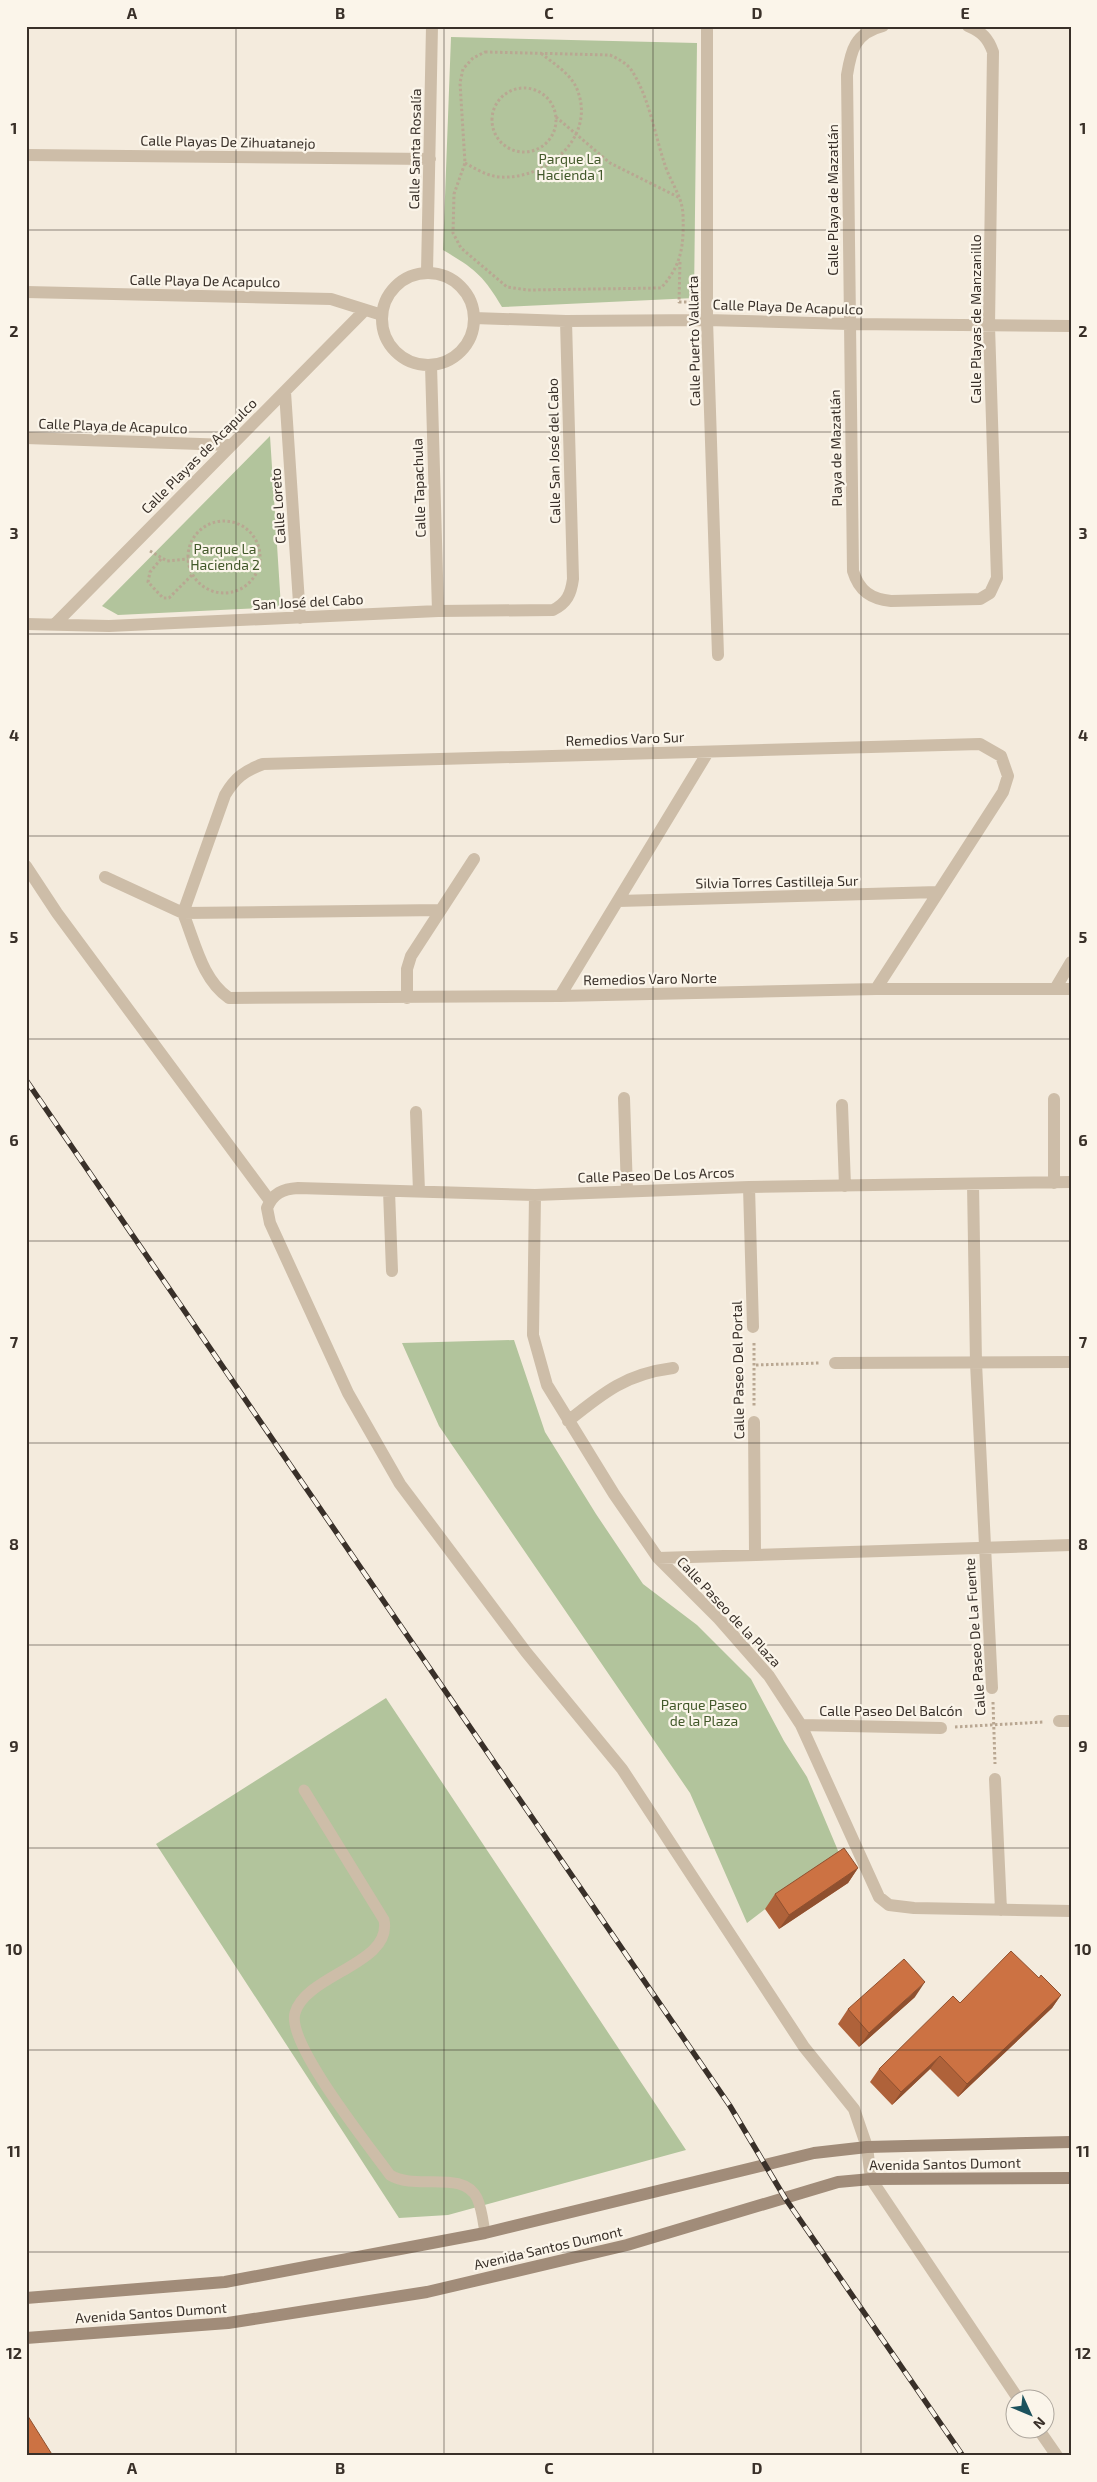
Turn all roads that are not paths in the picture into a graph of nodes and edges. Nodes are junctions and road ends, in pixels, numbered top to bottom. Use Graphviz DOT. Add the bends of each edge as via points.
graph roads {
  1 [pos="432,26"];
  2 [pos="707,26"];
  3 [pos="883,26"];
  4 [pos="968,26"];
  5 [pos="26,155"];
  6 [pos="430,159"];
  7 [pos="427,272"];
  8 [pos="26,292"];
  9 [pos="365,310"];
  10 [pos="382,314"];
  11 [pos="474,318"];
  12 [pos="707,320"];
  13 [pos="566,321"];
  14 [pos="848,324"];
  15 [pos="989,326"];
  16 [pos="1071,326"];
  17 [pos="431,365"];
  18 [pos="284,392"];
  19 [pos="26,438"];
  20 [pos="230,445"];
  21 [pos="853,571"];
  22 [pos="573,579"];
  23 [pos="438,611"];
  24 [pos="300,618"];
  25 [pos="26,624"];
  26 [pos="55,624"];
  27 [pos="718,655"];
  28 [pos="708,752"];
  29 [pos="474,859"];
  30 [pos="26,866"];
  31 [pos="105,877"];
  32 [pos="938,892"];
  33 [pos="618,901"];
  34 [pos="441,910"];
  35 [pos="183,913"];
  36 [pos="1071,962"];
  37 [pos="876,989"];
  38 [pos="1055,989"];
  39 [pos="1071,989"];
  40 [pos="560,996"];
  41 [pos="407,998"];
  42 [pos="624,1098"];
  43 [pos="1054,1099"];
  44 [pos="842,1104"];
  45 [pos="416,1112"];
  46 [pos="1071,1182"];
  47 [pos="1054,1183"];
  48 [pos="973,1184"];
  49 [pos="845,1186"];
  50 [pos="749,1187"];
  51 [pos="390,1190"];
  52 [pos="419,1190"];
  53 [pos="627,1191"];
  54 [pos="535,1195"];
  55 [pos="270,1201"];
  56 [pos="392,1272"];
  57 [pos="753,1327"];
  58 [pos="976,1362"];
  59 [pos="1071,1362"];
  60 [pos="835,1363"];
  61 [pos="673,1368"];
  62 [pos="568,1420"];
  63 [pos="754,1422"];
  64 [pos="1071,1545"];
  65 [pos="984,1547"];
  66 [pos="755,1553"];
  67 [pos="658,1558"];
  68 [pos="992,1688"];
  69 [pos="801,1725"];
  70 [pos="942,1728"];
  71 [pos="995,1779"];
  72 [pos="304,1790"];
  73 [pos="1001,1910"];
  74 [pos="1071,1911"];
  75 [pos="1071,2142"];
  76 [pos="867,2147"];
  77 [pos="1071,2178"];
  78 [pos="871,2179"];
  79 [pos="485,2233"];
  80 [pos="26,2298"];
  81 [pos="26,2338"];
  82 [pos="1012,2390"];
  83 [pos="1046,2440"];
  84 [pos="1057,2456"];
  1 -- 6 [label="street, Calle Santa Rosalía"];
  2 -- 12 [label="street, Calle Puerto Vallarta"];
  3 -- 14 [label="street, Calle Playa de Mazatlán" via="858,40 851,51 847,75"];
  4 -- 15 [label="street, Calle Playas de Manzanillo" via="988,40 993,52"];
  5 -- 6 [label="street, Calle Playas De Zihuatanejo"];
  6 -- 7 [label="street, Calle Santa Rosalía"];
  7 -- 10 [label="street" via="411,275 396,284 386,298"];
  7 -- 11 [label="street" via="451,278 468,294"];
  8 -- 9 [label="street, Calle Playa De Acapulco" via="331,299"];
  9 -- 10 [label="street, Calle Playa De Acapulco"];
  9 -- 18 [label="street, Calle Playas de Acapulco"];
  10 -- 17 [label="street" via="384,334 394,351 411,362"];
  11 -- 13 [label="street, Calle Playa De Acapulco"];
  11 -- 17 [label="street" via="469,340 453,358"];
  12 -- 13 [label="street, Calle Playa De Acapulco"];
  12 -- 14 [label="street, Calle Playa De Acapulco"];
  12 -- 27 [label="street, Calle Puerto Vallarta"];
  13 -- 22 [label="street, Calle San José del Cabo"];
  14 -- 15 [label="street, Calle Playa De Acapulco"];
  14 -- 21 [label="street, Playa de Mazatlán"];
  15 -- 16 [label="street, Calle Playa De Acapulco"];
  15 -- 21 [label="street, Calle Playas de Manzanillo" via="997,566 994,586 980,600 878,600 859,586"];
  17 -- 23 [label="street, Calle Tapachula"];
  18 -- 20 [label="street, Calle Playas de Acapulco"];
  18 -- 24 [label="street, Calle Loreto"];
  19 -- 20 [label="street, Calle Playa de Acapulco"];
  20 -- 26 [label="street, Calle Playas de Acapulco"];
  22 -- 23 [label="street, San José del Cabo" via="565,603 553,610"];
  23 -- 24 [label="street, San José del Cabo"];
  24 -- 26 [label="street, San José del Cabo" via="109,626"];
  25 -- 26 [label="street, San José del Cabo"];
  28 -- 32 [label="street, Remedios Varo Sur" via="980,744 1001,756 1008,776 1003,792"];
  28 -- 33 [label="street"];
  28 -- 35 [label="street, Remedios Varo Sur" via="263,764 234,780 218,811"];
  29 -- 34 [label="street"];
  30 -- 55 [label="street" via="57,913"];
  31 -- 35 [label="street"];
  32 -- 33 [label="street, Silvia Torres Castilleja Sur"];
  32 -- 37 [label="street"];
  33 -- 40 [label="street"];
  34 -- 35 [label="street"];
  34 -- 41 [label="street" via="411,956 407,969"];
  35 -- 41 [label="street, Remedios Varo Norte" via="209,979 229,998"];
  36 -- 38 [label="street"];
  37 -- 38 [label="street, Remedios Varo Norte"];
  37 -- 40 [label="street, Remedios Varo Norte"];
  38 -- 39 [label="street, Remedios Varo Norte"];
  40 -- 41 [label="street, Remedios Varo Norte"];
  42 -- 53 [label="street"];
  43 -- 47 [label="street"];
  44 -- 49 [label="street"];
  45 -- 52 [label="street"];
  46 -- 47 [label="street, Calle Paseo De Los Arcos"];
  47 -- 48 [label="street, Calle Paseo De Los Arcos"];
  48 -- 49 [label="street, Calle Paseo De Los Arcos"];
  48 -- 58 [label="street, Calle Paseo De La Fuente"];
  49 -- 50 [label="street, Calle Paseo De Los Arcos"];
  50 -- 53 [label="street, Calle Paseo De Los Arcos"];
  50 -- 57 [label="street, Calle Paseo Del Portal"];
  51 -- 52 [label="street, Calle Paseo De Los Arcos"];
  51 -- 55 [label="street, Calle Paseo De Los Arcos" via="284,1189"];
  51 -- 56 [label="street"];
  52 -- 54 [label="street, Calle Paseo De Los Arcos"];
  53 -- 54 [label="street, Calle Paseo De Los Arcos"];
  54 -- 62 [label="street, Calle Paseo de la Plaza" via="533,1335 548,1385"];
  55 -- 76 [label="street" via="267,1208 270,1223 348,1393 400,1484 526,1652 622,1769 804,2047 854,2110"];
  58 -- 59 [label="street"];
  58 -- 60 [label="street"];
  58 -- 65 [label="street, Calle Paseo De La Fuente"];
  61 -- 62 [label="street" via="631,1378 605,1391"];
  62 -- 67 [label="street, Calle Paseo de la Plaza"];
  63 -- 66 [label="street, Calle Paseo Del Portal"];
  64 -- 65 [label="street"];
  65 -- 66 [label="street"];
  65 -- 68 [label="street, Calle Paseo De La Fuente"];
  66 -- 67 [label="street"];
  67 -- 69 [label="street, Calle Paseo de la Plaza" via="719,1619 769,1676"];
  69 -- 70 [label="street, Calle Paseo Del Balcón"];
  69 -- 73 [label="street, Calle Paseo de la Plaza" via="873,1888 884,1902 896,1907"];
  71 -- 73 [label="street"];
  72 -- 79 [label="lane" via="384,1920 386,1930 377,1947 304,1996 294,2016 294,2028 306,2056 390,2175 399,2181 454,2182 471,2190 480,2206"];
  73 -- 74 [label="street, Calle Paseo de la Plaza"];
  75 -- 76 [label="main road, Avenida Santos Dumont"];
  76 -- 78 [label="street"];
  76 -- 79 [label="main road, Avenida Santos Dumont" via="781,2160"];
  77 -- 78 [label="main road, Avenida Santos Dumont"];
  78 -- 81 [label="main road, Avenida Santos Dumont" via="838,2182 627,2246 427,2292 228,2323"];
  78 -- 82 [label="street"];
  79 -- 80 [label="main road, Avenida Santos Dumont" via="225,2282"];
  83 -- 84 [label="street"];
}
